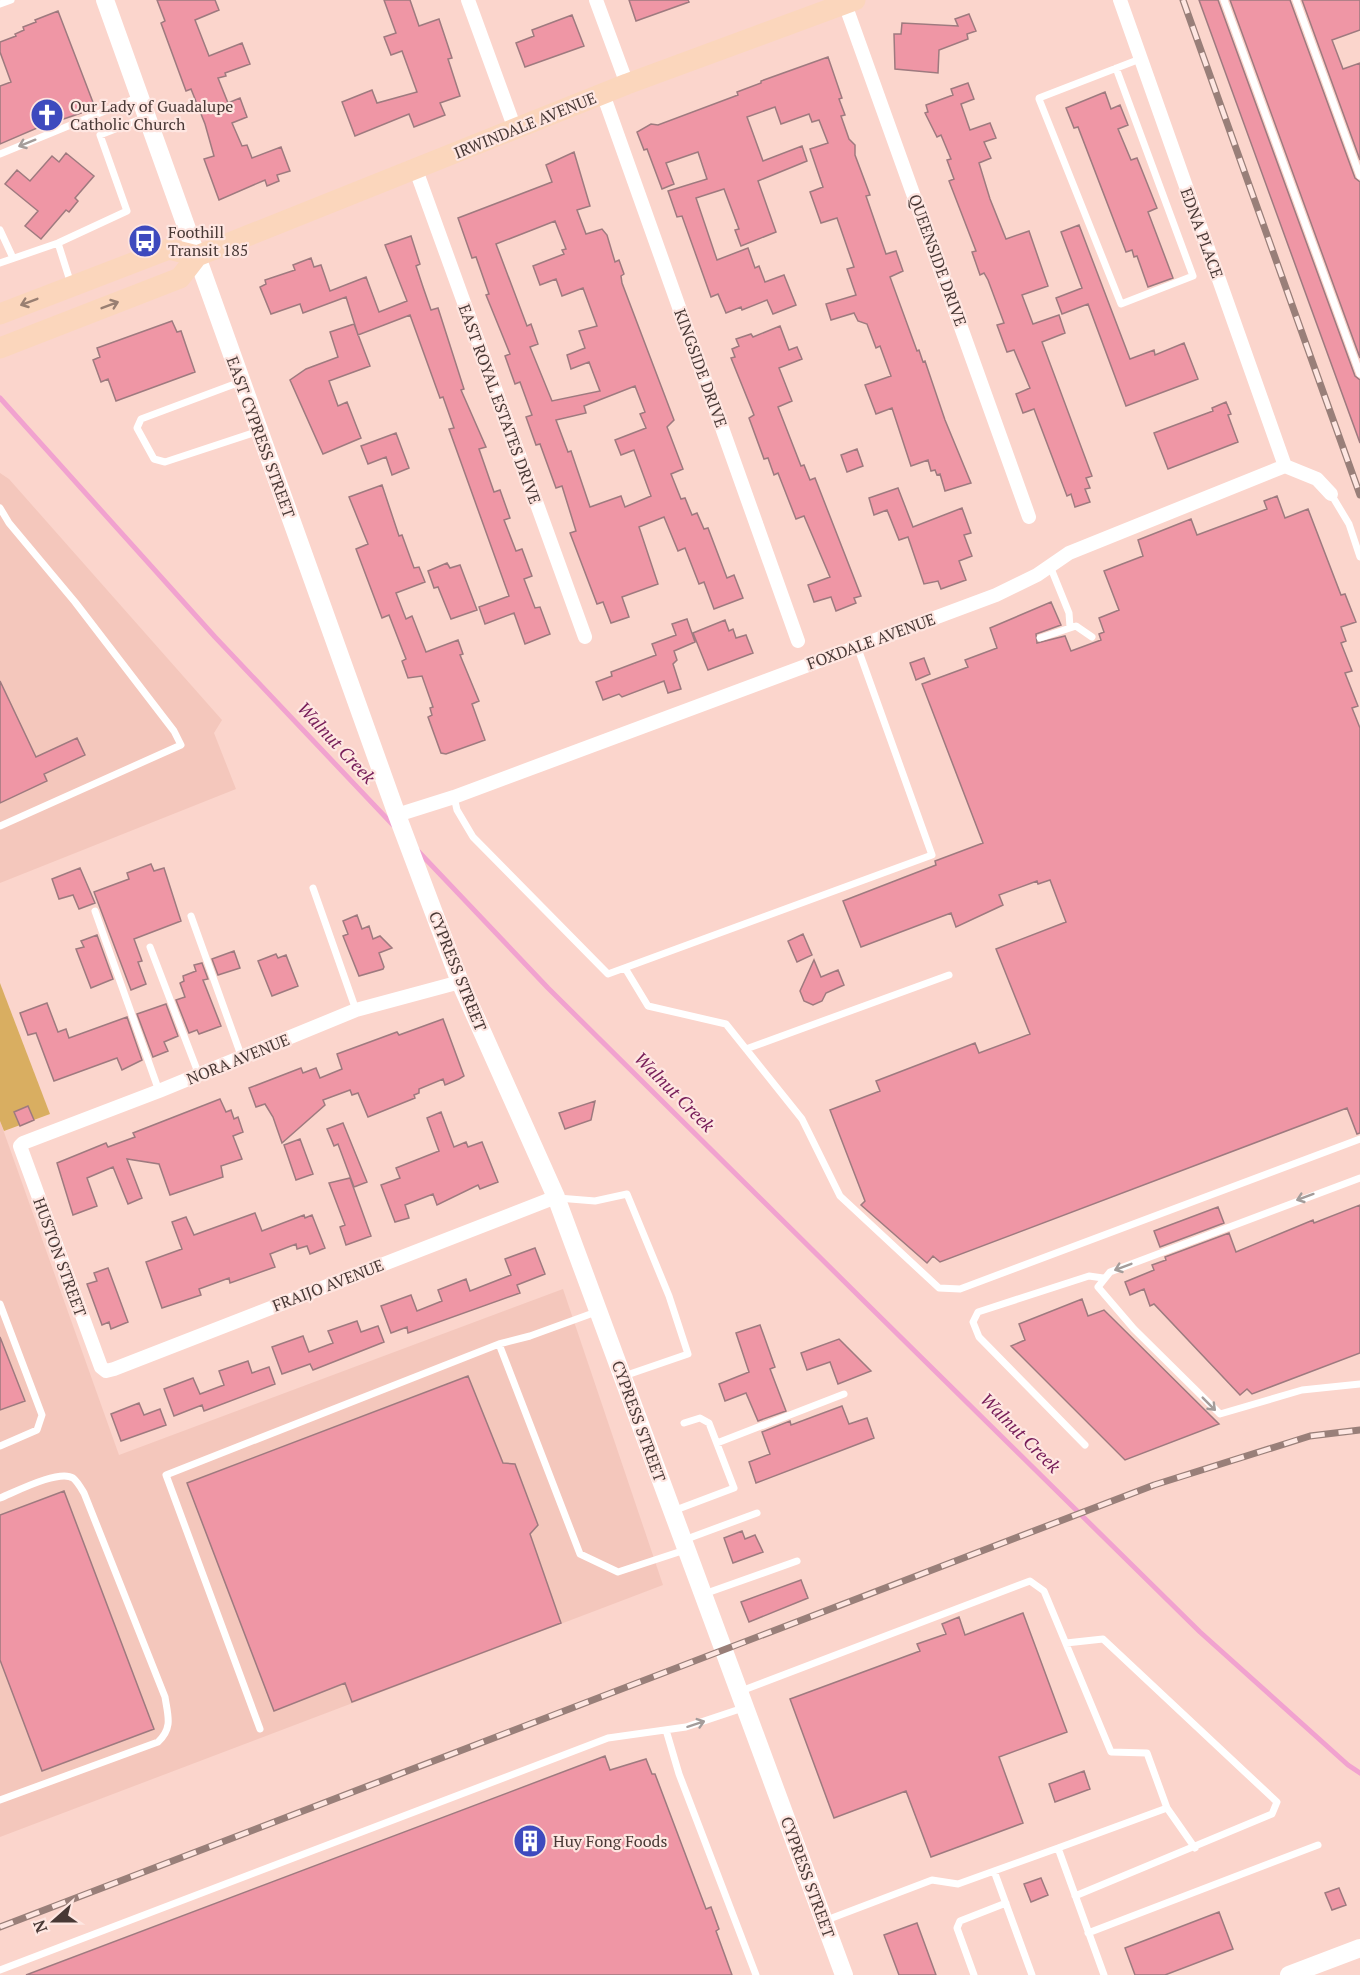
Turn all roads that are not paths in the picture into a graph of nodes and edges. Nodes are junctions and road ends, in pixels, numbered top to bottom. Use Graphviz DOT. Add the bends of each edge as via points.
graph roads {
  1 [pos="11,0"];
  2 [pos="105,0"];
  3 [pos="468,0"];
  4 [pos="596,0"];
  5 [pos="1120,0"];
  6 [pos="1224,0"];
  7 [pos="1296,0"];
  8 [pos="850,2"];
  9 [pos="0,4"];
  10 [pos="1140,58"];
  11 [pos="1116,68"];
  12 [pos="627,84"];
  13 [pos="603,94"];
  14 [pos="139,97"];
  15 [pos="146,117"];
  16 [pos="515,129"];
  17 [pos="0,154"];
  18 [pos="416,170"];
  19 [pos="1360,176"];
  20 [pos="0,231"];
  21 [pos="58,243"];
  22 [pos="197,256"];
  23 [pos="13,258"];
  24 [pos="0,263"];
  25 [pos="72,286"];
  26 [pos="0,314"];
  27 [pos="0,348"];
  28 [pos="1360,374"];
  29 [pos="242,381"];
  30 [pos="259,431"];
  31 [pos="1285,466"];
  32 [pos="1331,494"];
  33 [pos="0,508"];
  34 [pos="1029,517"];
  35 [pos="1360,557"];
  36 [pos="1050,566"];
  37 [pos="1070,627"];
  38 [pos="1092,637"];
  39 [pos="585,638"];
  40 [pos="1040,638"];
  41 [pos="798,641"];
  42 [pos="857,646"];
  43 [pos="454,797"];
  44 [pos="399,815"];
  45 [pos="0,826"];
  46 [pos="419,874"];
  47 [pos="313,888"];
  48 [pos="95,911"];
  49 [pos="191,915"];
  50 [pos="150,947"];
  51 [pos="625,968"];
  52 [pos="949,975"];
  53 [pos="460,982"];
  54 [pos="356,1010"];
  55 [pos="746,1049"];
  56 [pos="242,1058"];
  57 [pos="199,1074"];
  58 [pos="159,1091"];
  59 [pos="1360,1139"];
  60 [pos="20,1146"];
  61 [pos="1360,1178"];
  62 [pos="556,1197"];
  63 [pos="1102,1278"];
  64 [pos="0,1304"];
  65 [pos="598,1311"];
  66 [pos="499,1344"];
  67 [pos="101,1367"];
  68 [pos="622,1376"];
  69 [pos="1360,1384"];
  70 [pos="844,1394"];
  71 [pos="684,1423"];
  72 [pos="717,1443"];
  73 [pos="1085,1444"];
  74 [pos="0,1446"];
  75 [pos="0,1498"];
  76 [pos="673,1511"];
  77 [pos="757,1513"];
  78 [pos="686,1545"];
  79 [pos="797,1561"];
  80 [pos="704,1594"];
  81 [pos="1066,1643"];
  82 [pos="743,1700"];
  83 [pos="260,1729"];
  84 [pos="666,1730"];
  85 [pos="0,1800"];
  86 [pos="1167,1808"];
  87 [pos="1318,1845"];
  88 [pos="1058,1848"];
  89 [pos="1195,1848"];
  90 [pos="994,1871"];
  91 [pos="1075,1896"];
  92 [pos="1006,1903"];
  93 [pos="824,1921"];
  94 [pos="1088,1933"];
  95 [pos="1360,1948"];
  96 [pos="0,1970"];
  97 [pos="756,1975"];
  98 [pos="844,1975"];
  99 [pos="974,1975"];
  100 [pos="1032,1975"];
  101 [pos="1104,1975"];
  102 [pos="1289,1975"];
  1 -- 9 [label="lane"];
  2 -- 14 [label="street, EAST CYPRESS STREET"];
  3 -- 16 [label="street"];
  4 -- 12 [label="street"];
  5 -- 10 [label="street, EDNA PLACE"];
  6 -- 28 [label="lane"];
  7 -- 19 [label="lane"];
  8 -- 12 [label="main road, IRWINDALE AVENUE"];
  8 -- 34 [label="street, QUEENSIDE DRIVE"];
  10 -- 11 [label="lane"];
  10 -- 31 [label="street, EDNA PLACE"];
  11 -- 11 [label="lane" via="1039,99 1121,304 1193,276"];
  12 -- 13 [label="main road, IRWINDALE AVENUE"];
  13 -- 16 [label="main road, IRWINDALE AVENUE"];
  13 -- 41 [label="street, KINGSIDE DRIVE"];
  14 -- 15 [label="street, EAST CYPRESS STREET"];
  14 -- 17 [label="lane, one-way"];
  15 -- 21 [label="lane" via="100,135 127,211"];
  15 -- 22 [label="street, EAST CYPRESS STREET"];
  16 -- 18 [label="main road, IRWINDALE AVENUE"];
  18 -- 22 [label="main road, IRWINDALE AVENUE"];
  18 -- 39 [label="street, EAST ROYAL ESTATES DRIVE"];
  20 -- 23 [label="lane"];
  21 -- 23 [label="lane"];
  21 -- 25 [label="lane"];
  22 -- 25 [label="main road" via="169,249"];
  27 -- 22 [label="main road, IRWINDALE AVENUE, one-way" via="180,278"];
  22 -- 29 [label="street, EAST CYPRESS STREET"];
  23 -- 24 [label="lane"];
  25 -- 26 [label="main road, one-way"];
  29 -- 30 [label="street, EAST CYPRESS STREET"];
  29 -- 30 [label="lane" via="141,419 137,428 154,459 165,462"];
  30 -- 44 [label="street, EAST CYPRESS STREET"];
  31 -- 32 [label="street" via="1317,479"];
  31 -- 36 [label="street, FOXDALE AVENUE" via="1069,553"];
  32 -- 35 [label="lane" via="1349,524"];
  33 -- 45 [label="lane" via="104,639 181,745"];
  36 -- 37 [label="lane" via="1070,613"];
  36 -- 42 [label="street, FOXDALE AVENUE" via="996,595"];
  37 -- 38 [label="lane" via="1080,628"];
  37 -- 40 [label="lane"];
  42 -- 43 [label="street, FOXDALE AVENUE"];
  42 -- 51 [label="lane" via="932,855"];
  43 -- 44 [label="street, FOXDALE AVENUE"];
  43 -- 51 [label="lane" via="473,837 608,974"];
  44 -- 46 [label="street, EAST CYPRESS STREET"];
  46 -- 53 [label="street, CYPRESS STREET"];
  47 -- 54 [label="lane"];
  48 -- 58 [label="lane"];
  49 -- 56 [label="lane"];
  50 -- 57 [label="lane"];
  51 -- 55 [label="lane" via="648,1006 726,1024"];
  52 -- 55 [label="lane"];
  53 -- 54 [label="street, NORA AVENUE"];
  53 -- 62 [label="street, CYPRESS STREET"];
  54 -- 56 [label="street, NORA AVENUE"];
  55 -- 59 [label="lane" via="802,1119 840,1196 939,1288 960,1289"];
  56 -- 57 [label="street, NORA AVENUE"];
  57 -- 58 [label="street, NORA AVENUE"];
  58 -- 60 [label="street, NORA AVENUE"];
  60 -- 67 [label="street, HUSTON STREET"];
  61 -- 63 [label="lane, one-way"];
  62 -- 65 [label="street, CYPRESS STREET"];
  62 -- 67 [label="street, FRAIJO AVENUE" via="114,1369 106,1371"];
  62 -- 68 [label="lane" via="595,1200 627,1194 669,1296 688,1354"];
  63 -- 69 [label="lane, one-way" via="1098,1287 1134,1329 1220,1414 1302,1390"];
  63 -- 73 [label="lane" via="1089,1276 978,1312 973,1322 979,1336"];
  64 -- 74 [label="lane" via="42,1415 37,1430"];
  65 -- 66 [label="lane"];
  65 -- 68 [label="street, CYPRESS STREET"];
  66 -- 78 [label="lane" via="580,1554 618,1572"];
  66 -- 83 [label="lane" via="166,1474"];
  68 -- 76 [label="street, CYPRESS STREET"];
  70 -- 72 [label="lane"];
  71 -- 72 [label="lane" via="704,1419"];
  72 -- 76 [label="lane" via="734,1488"];
  75 -- 85 [label="lane" via="50,1478 74,1478 84,1493 165,1697 170,1725 158,1742"];
  76 -- 78 [label="street, CYPRESS STREET"];
  77 -- 78 [label="lane"];
  78 -- 80 [label="street, CYPRESS STREET"];
  79 -- 80 [label="lane"];
  80 -- 82 [label="street, CYPRESS STREET"];
  81 -- 82 [label="lane" via="1044,1591 1030,1581"];
  81 -- 86 [label="lane" via="1111,1752 1147,1753"];
  81 -- 89 [label="lane" via="1103,1639 1277,1802 1272,1814"];
  84 -- 82 [label="lane, one-way" via="686,1727"];
  82 -- 93 [label="street, CYPRESS STREET"];
  84 -- 96 [label="lane" via="617,1737"];
  84 -- 97 [label="lane"];
  86 -- 88 [label="lane"];
  86 -- 89 [label="lane"];
  87 -- 94 [label="lane"];
  88 -- 90 [label="lane"];
  88 -- 91 [label="lane"];
  89 -- 91 [label="lane"];
  90 -- 92 [label="lane"];
  90 -- 93 [label="lane" via="958,1884 932,1880"];
  91 -- 94 [label="lane"];
  92 -- 99 [label="lane" via="960,1921 957,1928"];
  92 -- 100 [label="lane"];
  93 -- 98 [label="street, CYPRESS STREET"];
  94 -- 101 [label="lane"];
  95 -- 102 [label="street"];
}
